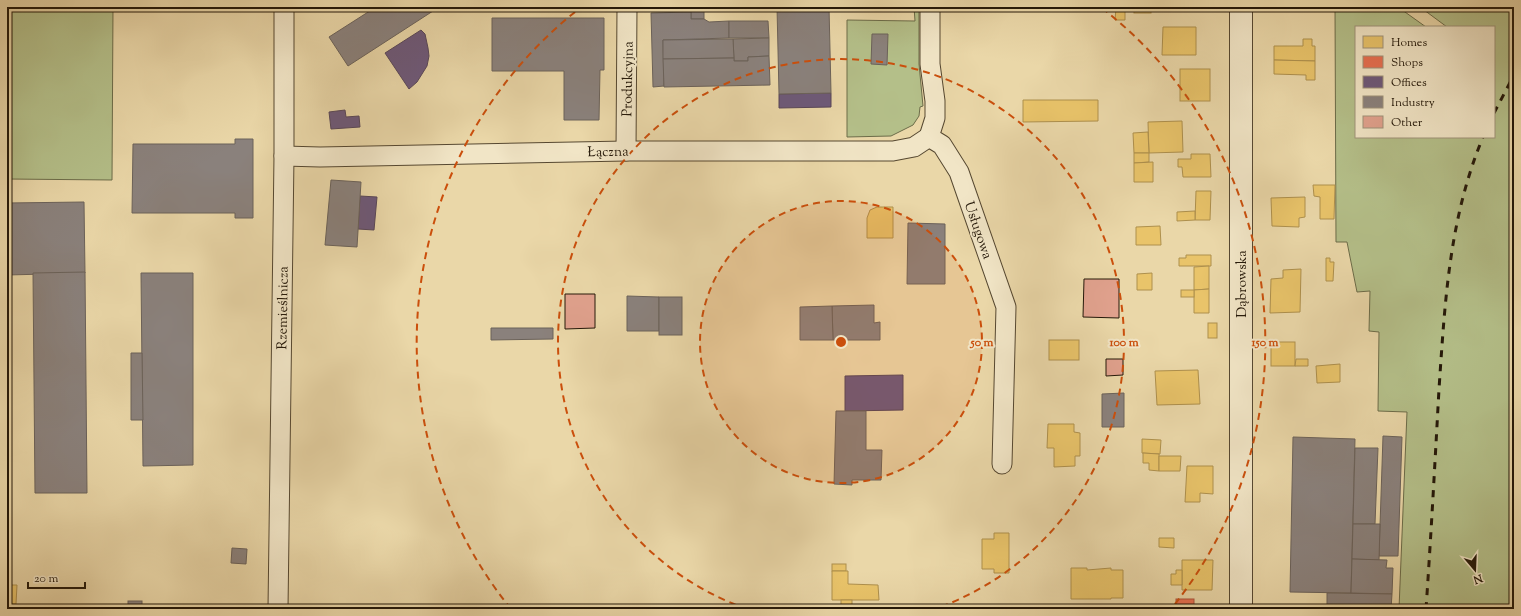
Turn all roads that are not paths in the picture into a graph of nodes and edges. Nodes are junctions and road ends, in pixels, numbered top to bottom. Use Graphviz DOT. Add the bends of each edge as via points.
graph roads {
  1 [pos="284,7"];
  2 [pos="628,7"];
  3 [pos="930,7"];
  4 [pos="1241,7"];
  5 [pos="929,137"];
  6 [pos="626,151"];
  7 [pos="284,156"];
  8 [pos="1002,464"];
  9 [pos="278,609"];
  10 [pos="1241,609"];
  1 -- 7 [label="street, Rzemieślnicza"];
  2 -- 6 [label="street, Produkcyjna"];
  3 -- 5 [label="street" via="930,64 935,118"];
  4 -- 10 [label="street, Dąbrowska"];
  5 -- 6 [label="street, Łączna" via="914,147 894,151"];
  5 -- 8 [label="street, Usługowa" via="942,145 959,172 1006,307"];
  6 -- 7 [label="street, Łączna"];
  7 -- 9 [label="street, Rzemieślnicza"];
}
